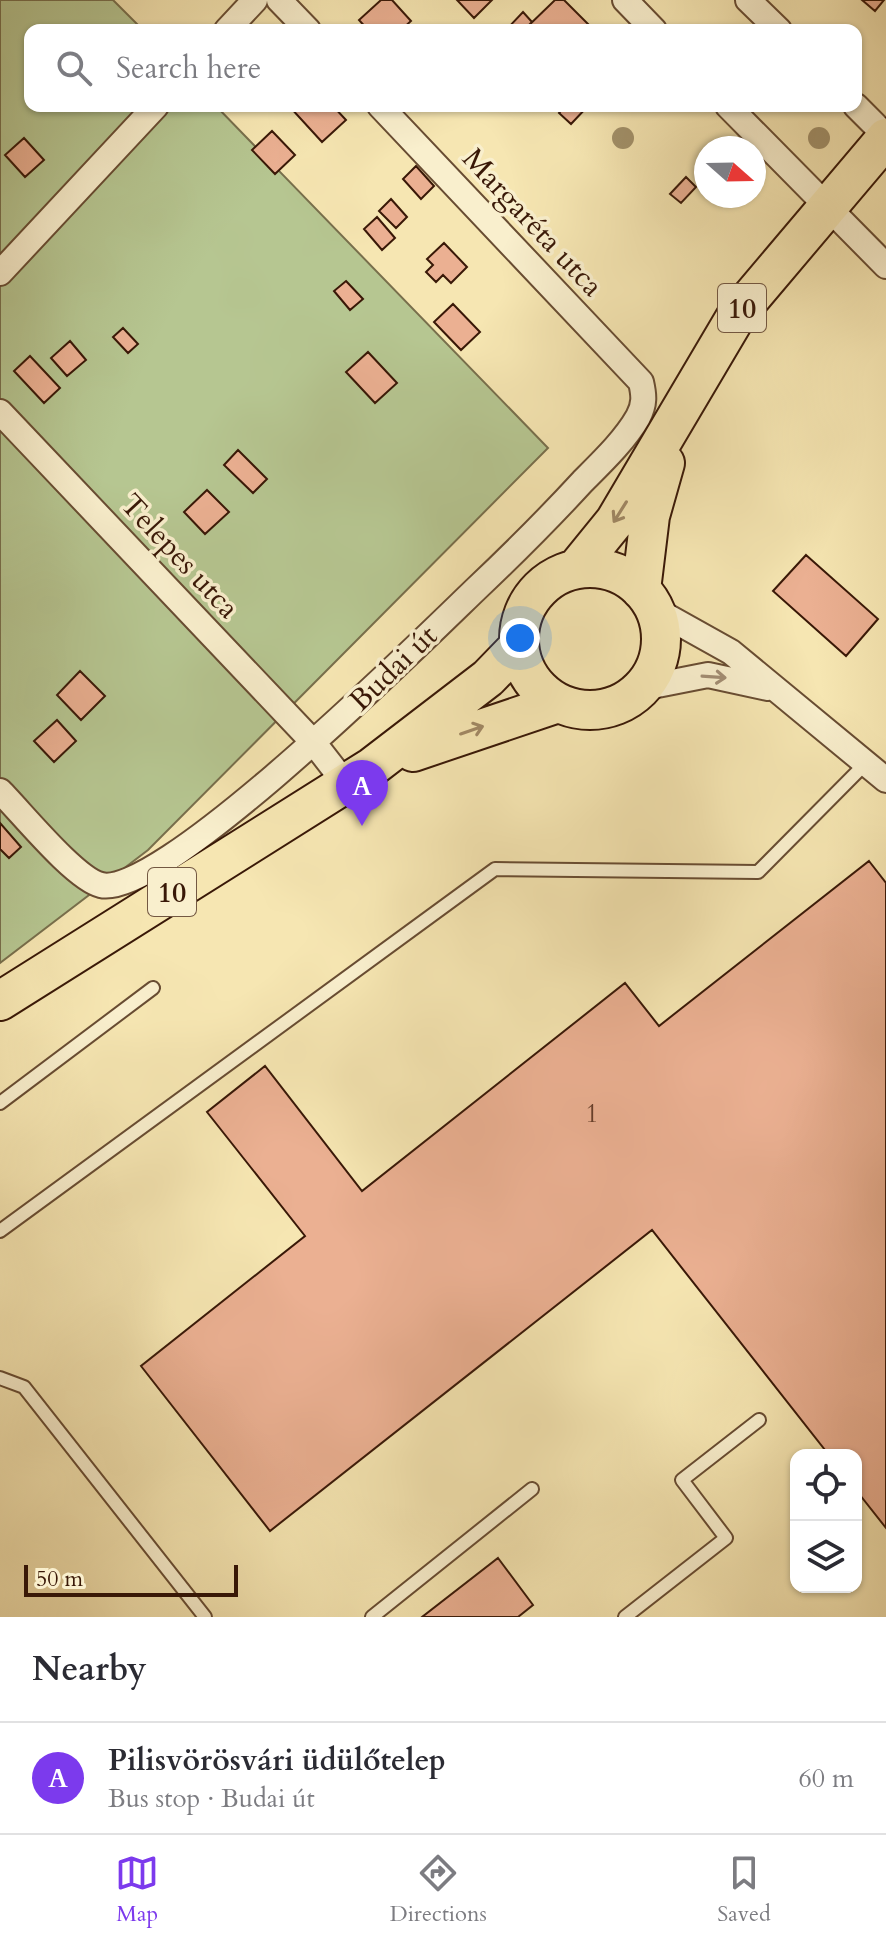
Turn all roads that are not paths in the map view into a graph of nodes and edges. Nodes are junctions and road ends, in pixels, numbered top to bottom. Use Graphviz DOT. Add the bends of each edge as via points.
graph roads {
  1 [pos="255,0"];
  2 [pos="279,0"];
  3 [pos="625,0"];
  4 [pos="750,1"];
  5 [pos="233,24"];
  6 [pos="302,24"];
  7 [pos="648,24"];
  8 [pos="773,24"];
  9 [pos="150,112"];
  10 [pos="386,112"];
  11 [pos="734,112"];
  12 [pos="862,112"];
  13 [pos="886,137"];
  14 [pos="827,207"];
  15 [pos="886,266"];
  16 [pos="0,273"];
  17 [pos="641,382"];
  18 [pos="0,412"];
  19 [pos="677,423"];
  20 [pos="576,569"];
  21 [pos="648,599"];
  22 [pos="519,646"];
  23 [pos="642,688"];
  24 [pos="785,696"];
  25 [pos="558,703"];
  26 [pos="314,743"];
  27 [pos="866,763"];
  28 [pos="359,775"];
  29 [pos="886,780"];
  30 [pos="0,791"];
  31 [pos="153,988"];
  32 [pos="0,1001"];
  33 [pos="0,1103"];
  34 [pos="0,1231"];
  35 [pos="0,1378"];
  36 [pos="759,1420"];
  37 [pos="532,1489"];
  38 [pos="205,1617"];
  39 [pos="372,1617"];
  40 [pos="625,1617"];
  1 -- 5 [label="street"];
  2 -- 6 [label="street"];
  3 -- 7 [label="street"];
  4 -- 8 [label="street"];
  9 -- 16 [label="street"];
  10 -- 17 [label="street, Margaréta utca"];
  11 -- 14 [label="street"];
  12 -- 13 [label="street"];
  13 -- 14 [label="main road, 10"];
  14 -- 15 [label="street"];
  14 -- 19 [label="main road, 10" via="738,313"];
  17 -- 26 [label="street, Budai út" via="645,400 638,417 604,460 529,539"];
  18 -- 26 [label="street, Telepes utca"];
  19 -- 20 [label="main road, 10, one-way" via="615,521"];
  19 -- 21 [label="main road, 10" via="650,516"];
  20 -- 21 [label="main road" via="618,574"];
  20 -- 22 [label="main road, 10" via="552,579 533,597"];
  21 -- 23 [label="main road, 10" via="660,625 660,650"];
  21 -- 24 [label="street" via="731,652"];
  22 -- 25 [label="main road" via="539,689"];
  22 -- 28 [label="main road, 10" via="488,678"];
  23 -- 24 [label="street, one-way" via="708,675 762,685"];
  23 -- 25 [label="main road, 10" via="611,707 575,709"];
  24 -- 27 [label="street"];
  28 -- 25 [label="main road, 10, one-way"];
  26 -- 28 [label="street, Telepes utca"];
  26 -- 30 [label="street, Budai út" via="211,827 130,882 113,886 85,879"];
  27 -- 29 [label="street"];
  27 -- 34 [label="lane" via="758,872 495,869"];
  28 -- 32 [label="main road, 10"];
  31 -- 33 [label="lane"];
  35 -- 38 [label="lane" via="24,1387"];
  36 -- 40 [label="lane" via="682,1480 726,1538"];
  37 -- 39 [label="lane"];
}
